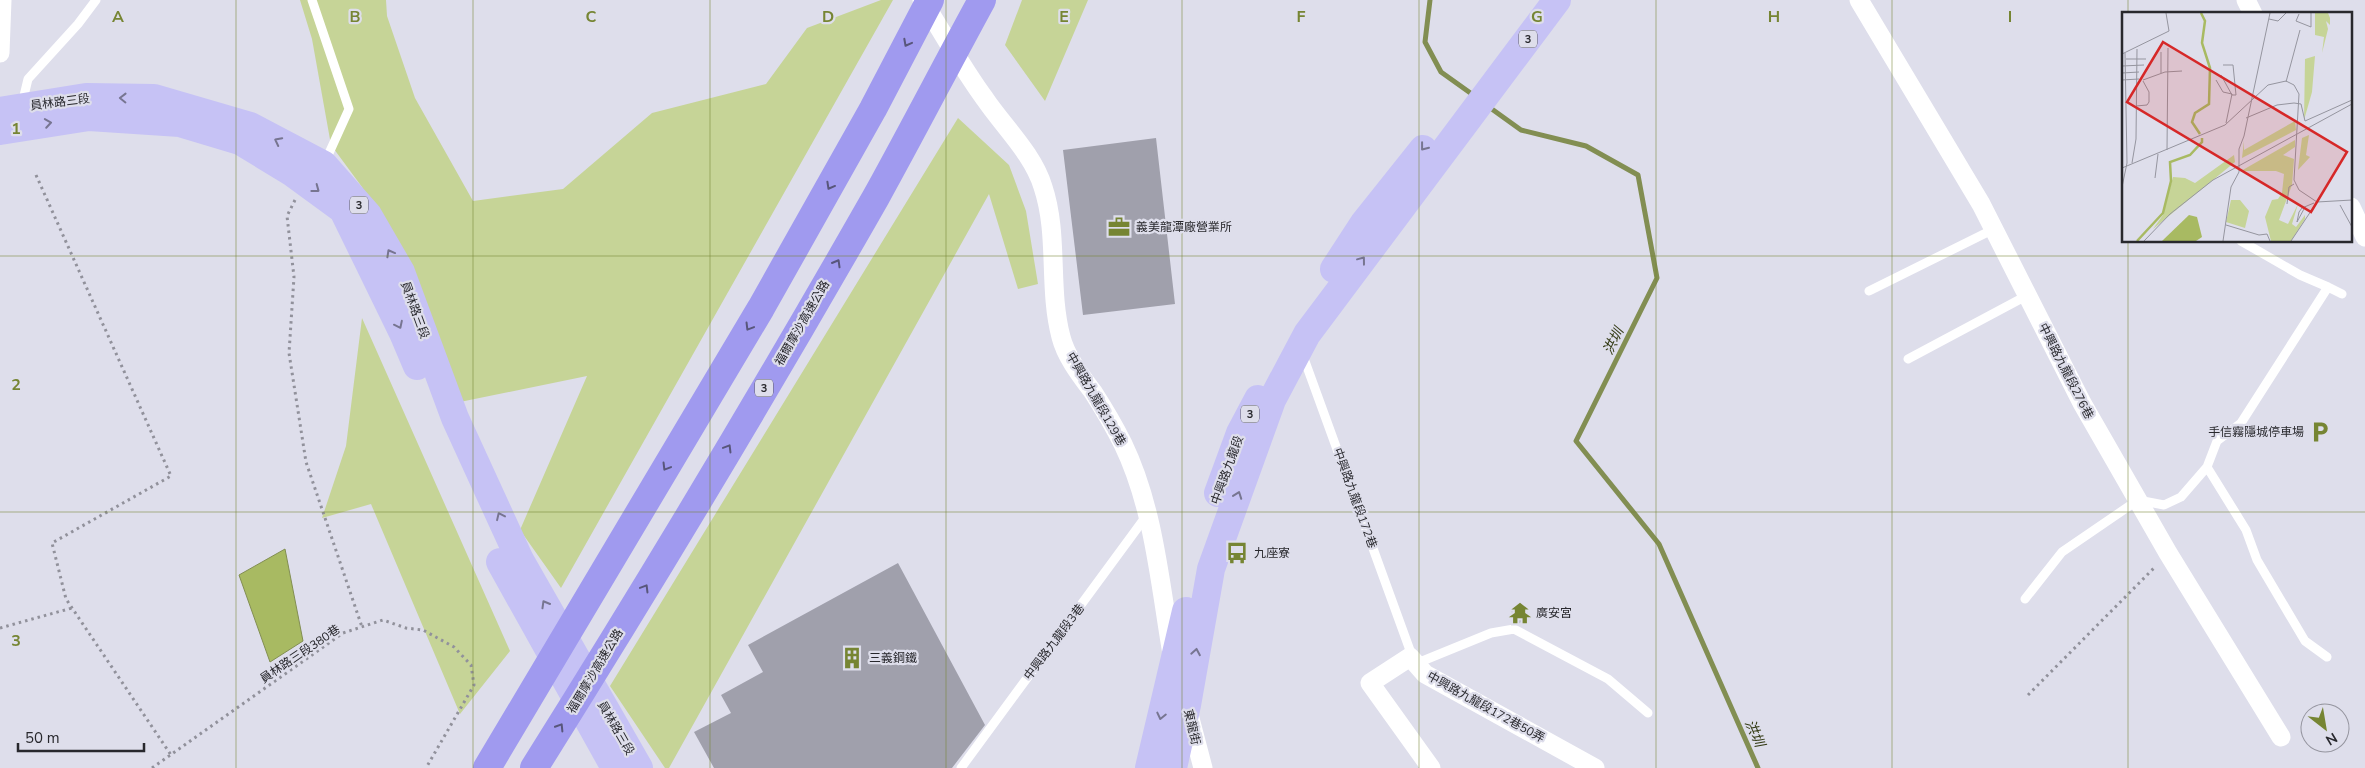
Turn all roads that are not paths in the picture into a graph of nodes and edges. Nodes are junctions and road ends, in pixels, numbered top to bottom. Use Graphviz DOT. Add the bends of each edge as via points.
graph roads {
  1 [pos="2,0"];
  2 [pos="85,0"];
  3 [pos="96,0"];
  4 [pos="312,0"];
  5 [pos="922,0"];
  6 [pos="930,0"];
  7 [pos="982,0"];
  8 [pos="1536,0"];
  9 [pos="1557,0"];
  10 [pos="1859,0"];
  11 [pos="87,12"];
  12 [pos="0,53"];
  13 [pos="1490,75"];
  14 [pos="11,109"];
  15 [pos="0,131"];
  16 [pos="314,173"];
  17 [pos="2352,209"];
  18 [pos="1994,229"];
  19 [pos="2365,236"];
  20 [pos="2243,242"];
  21 [pos="2328,287"];
  22 [pos="1868,290"];
  23 [pos="2342,294"];
  24 [pos="2028,295"];
  25 [pos="1297,339"];
  26 [pos="1908,359"];
  27 [pos="2207,467"];
  28 [pos="2138,500"];
  29 [pos="1147,515"];
  30 [pos="513,568"];
  31 [pos="2025,599"];
  32 [pos="2327,657"];
  33 [pos="1415,664"];
  34 [pos="1180,685"];
  35 [pos="1648,713"];
  36 [pos="2281,737"];
  37 [pos="487,768"];
  38 [pos="534,768"];
  39 [pos="615,768"];
  40 [pos="639,768"];
  41 [pos="961,768"];
  42 [pos="1149,768"];
  43 [pos="1173,768"];
  44 [pos="1203,768"];
  45 [pos="1431,768"];
  46 [pos="1595,768"];
  1 -- 12 [label="street"];
  2 -- 11 [label="lane"];
  3 -- 11 [label="lane"];
  4 -- 16 [label="lane" via="349,109"];
  5 -- 29 [label="street, 中興路九龍段129巷" via="983,98 1036,168 1048,205 1055,304 1061,338 1123,444 1139,482"];
  6 -- 37 [label="highway, one-way" via="761,308"];
  38 -- 7 [label="highway, 福爾摩沙高速公路 / 3, one-way" via="593,675 877,195"];
  8 -- 13 [label="main road, 3"];
  9 -- 13 [label="main road, 3"];
  10 -- 18 [label="street, 中興路九龍段276巷"];
  11 -- 14 [label="lane" via="28,79"];
  13 -- 25 [label="main road, 中興路九龍段 / 3" via="1462,113 1364,224"];
  16 -- 14 [label="main road, 員林路三段 / 3, one-way" via="250,126 154,98 86,98"];
  15 -- 16 [label="main road, 員林路三段 / 3, one-way" via="89,117 180,123 240,140"];
  16 -- 30 [label="main road, 員林路三段 / 3" via="368,214 401,272"];
  17 -- 19 [label="street"];
  18 -- 22 [label="lane"];
  18 -- 24 [label="street, 中興路九龍段276巷"];
  20 -- 21 [label="lane"];
  21 -- 23 [label="lane"];
  21 -- 27 [label="lane" via="2241,423 2218,441"];
  24 -- 26 [label="lane"];
  24 -- 28 [label="street, 中興路九龍段276巷" via="2082,403"];
  25 -- 33 [label="lane, 中興路九龍段172巷"];
  34 -- 25 [label="main road, 中興路九龍段 / 3, one-way" via="1211,569"];
  25 -- 34 [label="main road, 中興路九龍段 / 3" via="1240,433 1205,529"];
  27 -- 28 [label="lane" via="2182,497 2164,505"];
  27 -- 32 [label="lane" via="2246,530 2257,560 2305,641"];
  28 -- 31 [label="lane" via="2062,552"];
  28 -- 36 [label="street, 中興路九龍段276巷"];
  29 -- 34 [label="street, 中興路九龍段129巷"];
  29 -- 41 [label="lane, 中興路九龍段3巷"];
  30 -- 39 [label="main road, 員林路三段 / 3"];
  40 -- 30 [label="main road, 員林路三段 / 3, one-way"];
  33 -- 35 [label="lane" via="1491,633 1514,629 1608,679"];
  33 -- 45 [label="street, 中興路九龍段172巷50弄" via="1410,657 1370,683"];
  33 -- 46 [label="street, 中興路九龍段172巷50弄" via="1425,674"];
  34 -- 42 [label="main road, 中興路九龍段 / 3, one-way"];
  34 -- 43 [label="main road, 中興路九龍段 / 3"];
  34 -- 44 [label="street, 東龍街"];
}
